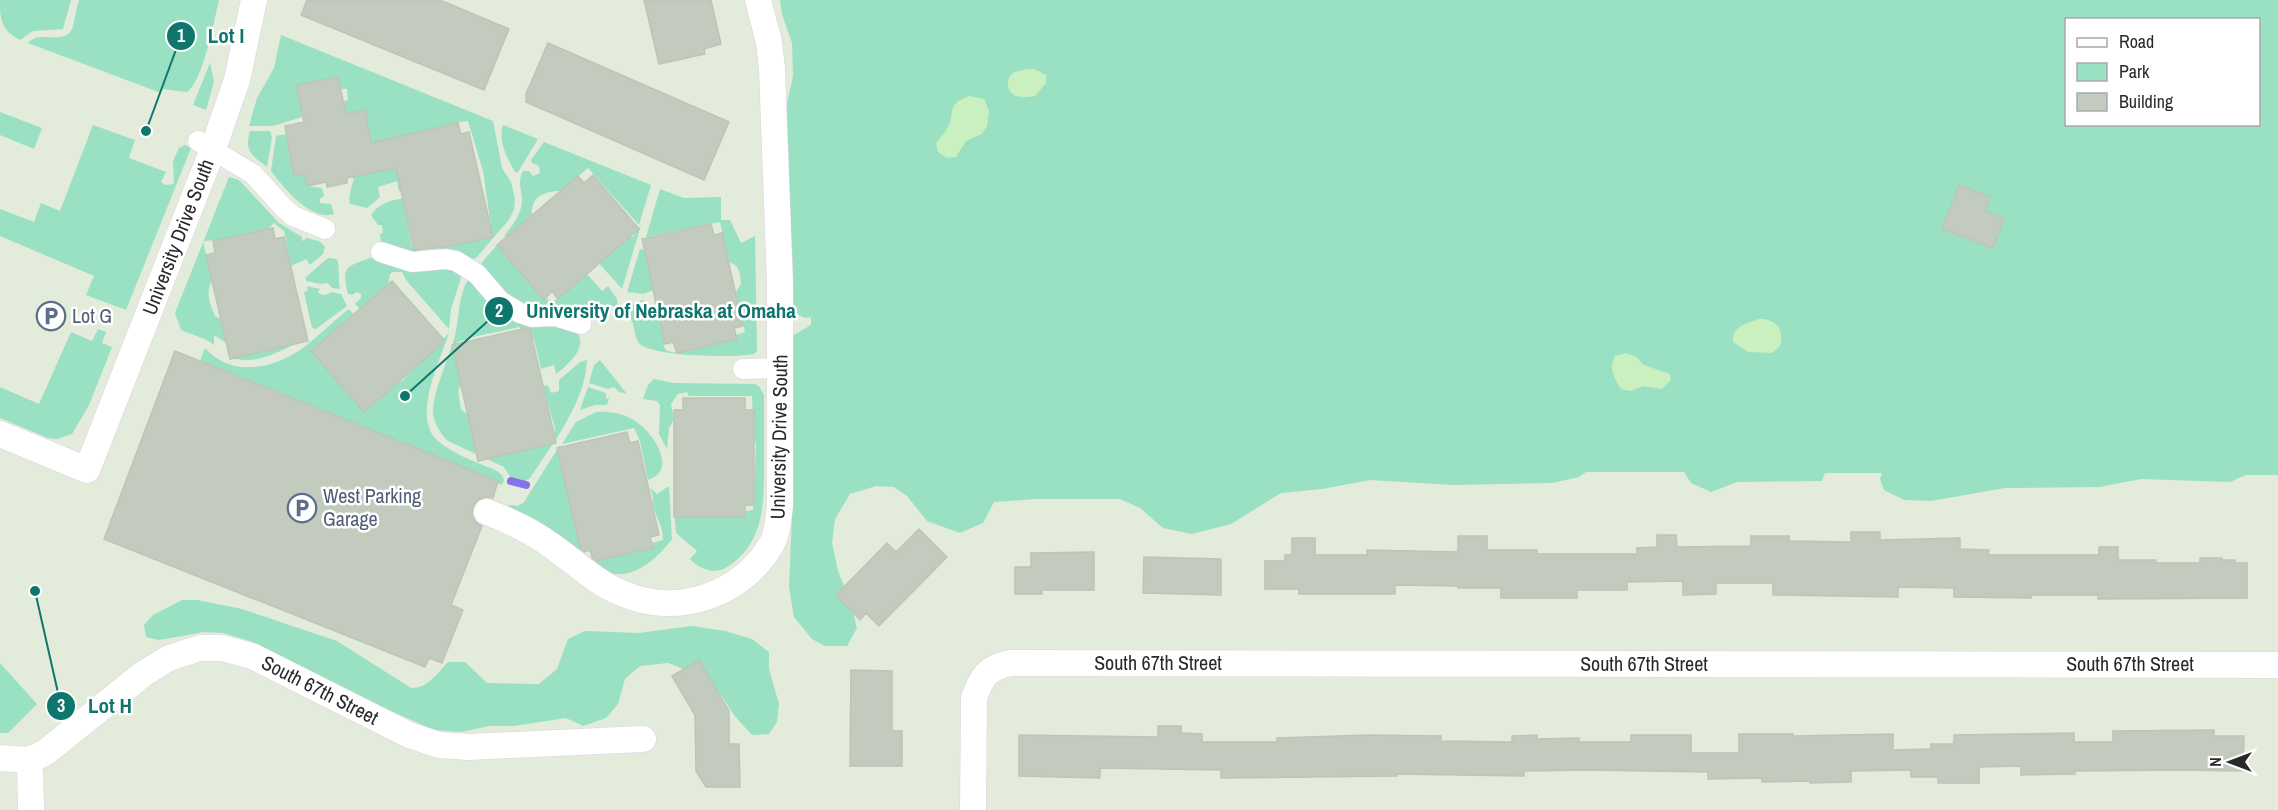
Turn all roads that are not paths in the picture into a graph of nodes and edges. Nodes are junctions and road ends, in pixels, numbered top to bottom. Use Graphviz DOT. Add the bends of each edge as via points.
graph roads {
  1 [pos="254,0"];
  2 [pos="758,0"];
  3 [pos="205,145"];
  4 [pos="325,229"];
  5 [pos="381,252"];
  6 [pos="581,324"];
  7 [pos="781,368"];
  8 [pos="743,369"];
  9 [pos="0,434"];
  10 [pos="487,512"];
  11 [pos="2278,665"];
  12 [pos="643,739"];
  13 [pos="0,758"];
  14 [pos="30,760"];
  15 [pos="31,810"];
  16 [pos="973,810"];
  1 -- 3 [label="street, University Drive South" via="237,80"];
  2 -- 7 [label="street, University Drive South" via="772,69"];
  3 -- 4 [label="street" via="253,174 293,216"];
  3 -- 9 [label="street, University Drive South" via="87,470"];
  5 -- 6 [label="street" via="412,262 456,261 477,274 500,301 520,313 555,316"];
  7 -- 8 [label="street"];
  7 -- 10 [label="street, University Drive South" via="778,526 772,544 748,575 713,596 661,602 624,595 534,534"];
  11 -- 16 [label="street, South 67th Street" via="1010,663 993,667 979,684 974,698"];
  12 -- 14 [label="street, South 67th Street" via="439,745 409,735 252,656 222,648 200,648 169,658 143,674 46,752"];
  13 -- 14 [label="street"];
  14 -- 15 [label="street"];
}
